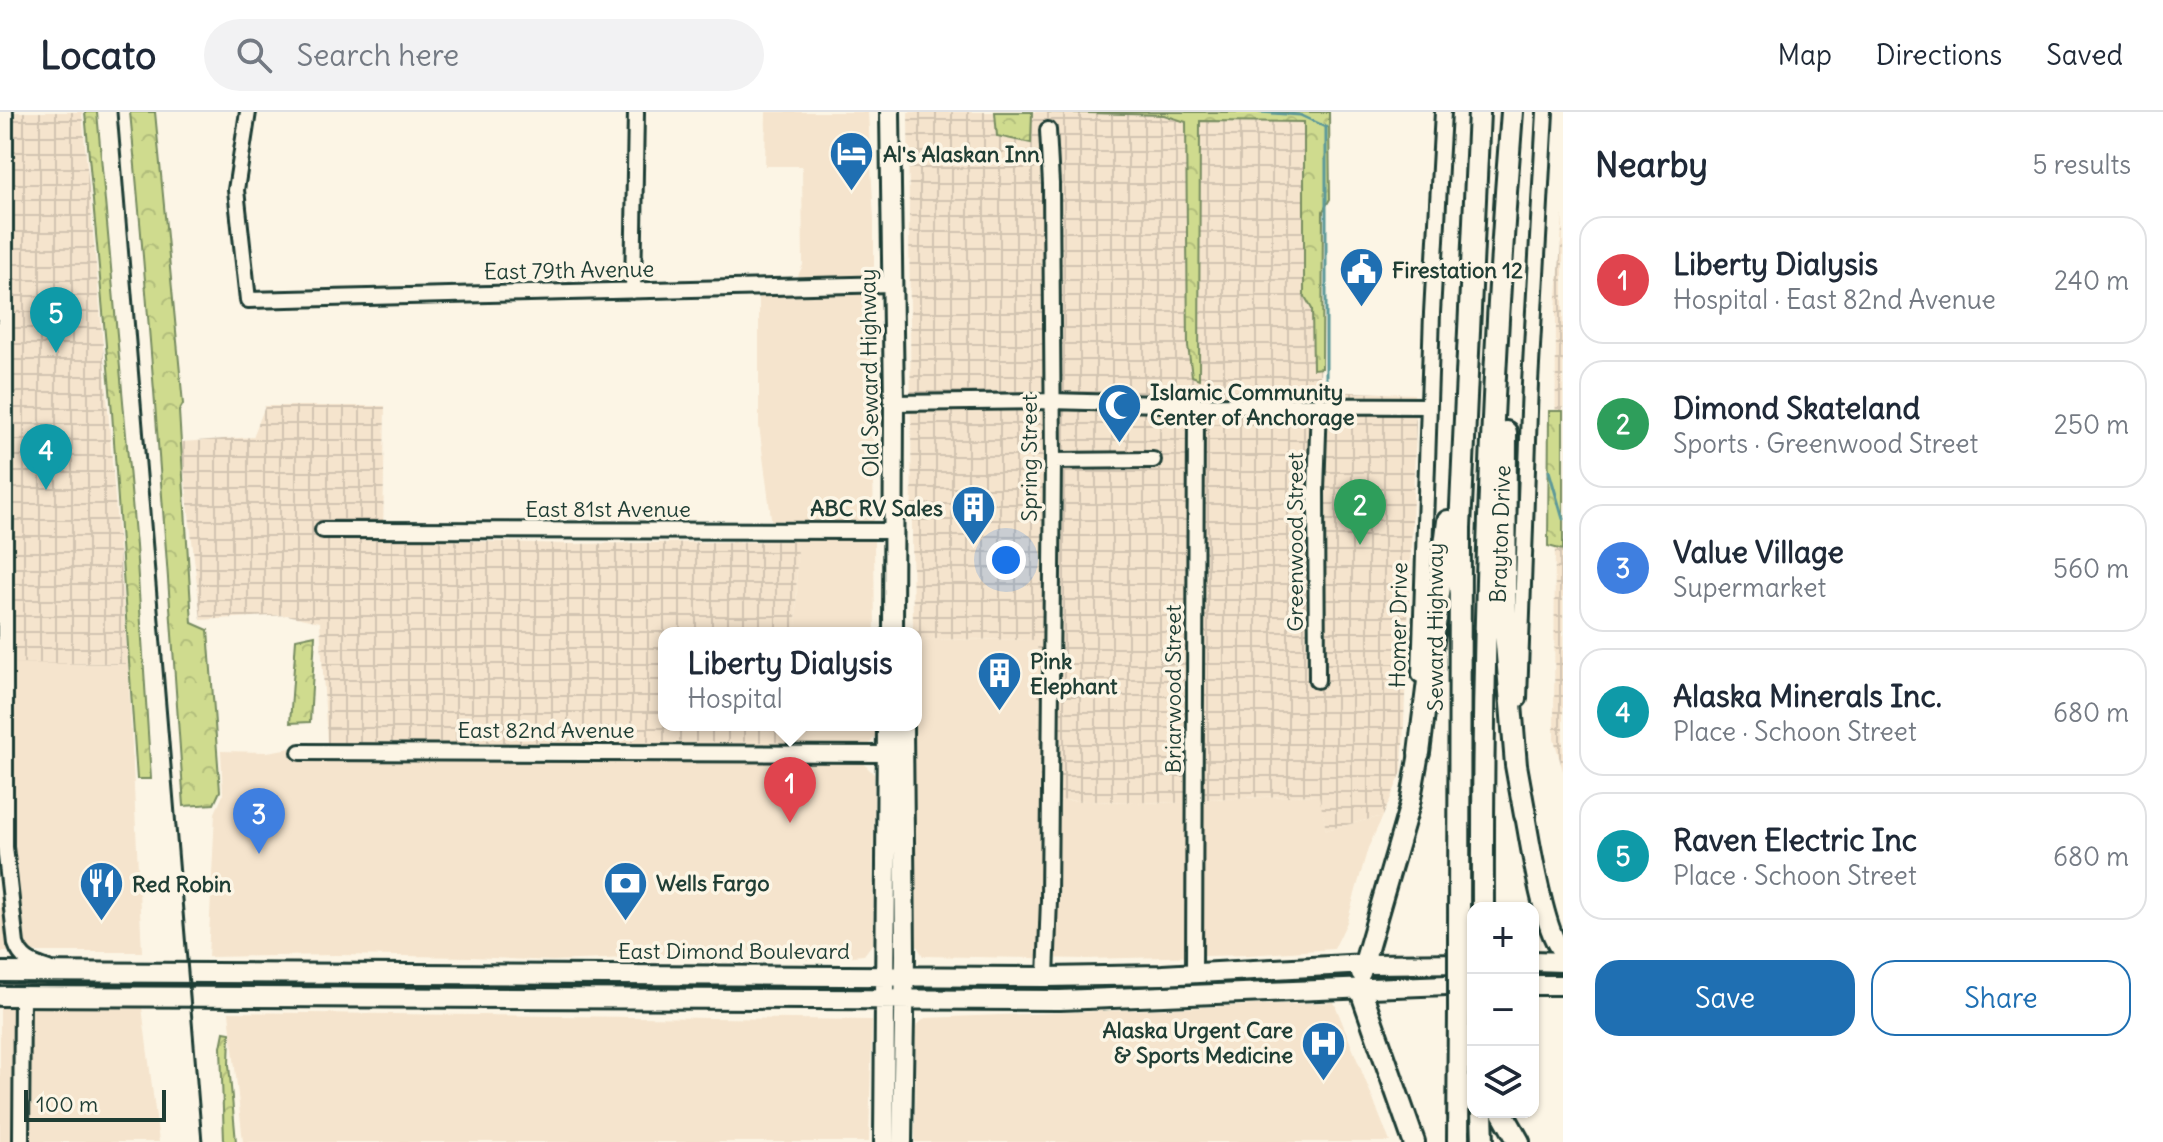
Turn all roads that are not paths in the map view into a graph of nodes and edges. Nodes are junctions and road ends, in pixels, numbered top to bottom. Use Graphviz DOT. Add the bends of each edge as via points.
graph roads {
  1 [pos="5,112"];
  2 [pos="248,112"];
  3 [pos="636,112"];
  4 [pos="890,112"];
  5 [pos="1443,112"];
  6 [pos="1479,112"];
  7 [pos="1512,112"];
  8 [pos="1545,112"];
  9 [pos="1048,130"];
  10 [pos="1508,156"];
  11 [pos="892,284"];
  12 [pos="633,291"];
  13 [pos="2,329"];
  14 [pos="1465,370"];
  15 [pos="1051,401"];
  16 [pos="894,403"];
  17 [pos="1319,404"];
  18 [pos="1196,405"];
  19 [pos="1429,406"];
  20 [pos="1153,460"];
  21 [pos="1053,461"];
  22 [pos="323,530"];
  23 [pos="894,531"];
  24 [pos="893,627"];
  25 [pos="2,666"];
  26 [pos="1317,680"];
  27 [pos="2,686"];
  28 [pos="887,731"];
  29 [pos="903,731"];
  30 [pos="300,752"];
  31 [pos="1419,753"];
  32 [pos="887,754"];
  33 [pos="1525,815"];
  34 [pos="2,847"];
  35 [pos="905,862"];
  36 [pos="1483,902"];
  37 [pos="1563,952"];
  38 [pos="1539,961"];
  39 [pos="1563,962"];
  40 [pos="1467,963"];
  41 [pos="1363,964"];
  42 [pos="0,972"];
  43 [pos="58,973"];
  44 [pos="322,973"];
  45 [pos="651,974"];
  46 [pos="1194,974"];
  47 [pos="776,975"];
  48 [pos="896,976"];
  49 [pos="1046,977"];
  50 [pos="1467,984"];
  51 [pos="1539,985"];
  52 [pos="1563,985"];
  53 [pos="1360,988"];
  54 [pos="0,996"];
  55 [pos="22,996"];
  56 [pos="321,997"];
  57 [pos="501,998"];
  58 [pos="637,999"];
  59 [pos="1075,999"];
  60 [pos="896,1000"];
  61 [pos="1482,1118"];
  62 [pos="1505,1118"];
  63 [pos="21,1142"];
  64 [pos="884,1142"];
  65 [pos="902,1142"];
  66 [pos="1414,1142"];
  67 [pos="1458,1142"];
  68 [pos="1483,1142"];
  69 [pos="1519,1142"];
  1 -- 13 [label="street"];
  2 -- 12 [label="street, East 79th Avenue" via="236,190 248,300"];
  3 -- 12 [label="street"];
  4 -- 11 [label="main road, Old Seward Highway"];
  5 -- 19 [label="street, Homer Drive"];
  6 -- 14 [label="highway, Seward Highway"];
  7 -- 10 [label="highway"];
  8 -- 33 [label="street, Brayton Drive" via="1519,684"];
  9 -- 15 [label="street, Spring Street"];
  10 -- 33 [label="highway" via="1503,589 1516,765"];
  10 -- 36 [label="highway" via="1483,692"];
  11 -- 12 [label="street, East 79th Avenue"];
  11 -- 16 [label="main road, Old Seward Highway"];
  13 -- 25 [label="street"];
  14 -- 31 [label="highway"];
  14 -- 67 [label="highway, Seward Highway, bridge" via="1459,588"];
  15 -- 16 [label="street"];
  15 -- 18 [label="street"];
  15 -- 21 [label="street, Spring Street"];
  16 -- 23 [label="main road, Old Seward Highway"];
  17 -- 18 [label="street"];
  17 -- 19 [label="street"];
  17 -- 26 [label="street, Greenwood Street"];
  18 -- 46 [label="street, Briarwood Street"];
  19 -- 31 [label="street, Homer Drive"];
  20 -- 21 [label="street"];
  21 -- 49 [label="street, Spring Street"];
  22 -- 23 [label="street, East 81st Avenue"];
  23 -- 24 [label="main road, Old Seward Highway"];
  25 -- 27 [label="street"];
  27 -- 34 [label="street"];
  28 -- 32 [label="main road"];
  29 -- 35 [label="main road"];
  30 -- 32 [label="street, East 82nd Avenue"];
  31 -- 41 [label="main road, Homer Drive" via="1410,804"];
  32 -- 35 [label="main road" via="895,769"];
  32 -- 48 [label="main road"];
  33 -- 37 [label="main road, Brayton Drive" via="1546,914"];
  34 -- 43 [label="street" via="19,953"];
  35 -- 48 [label="main road"];
  38 -- 39 [label="main road"];
  40 -- 41 [label="main road, East Dimond Boulevard"];
  41 -- 46 [label="main road, East Dimond Boulevard"];
  41 -- 53 [label="main road, Homer Drive"];
  42 -- 43 [label="main road, East Dimond Boulevard"];
  43 -- 44 [label="main road, East Dimond Boulevard"];
  44 -- 45 [label="main road, East Dimond Boulevard"];
  44 -- 56 [label="main road"];
  45 -- 47 [label="main road, East Dimond Boulevard"];
  45 -- 57 [label="main road" via="635,987 558,987"];
  46 -- 49 [label="main road, East Dimond Boulevard"];
  46 -- 59 [label="main road" via="1180,985"];
  47 -- 48 [label="main road, East Dimond Boulevard"];
  47 -- 58 [label="main road" via="676,986"];
  48 -- 49 [label="main road, East Dimond Boulevard"];
  48 -- 60 [label="main road"];
  50 -- 53 [label="main road"];
  51 -- 52 [label="main road"];
  53 -- 59 [label="main road"];
  53 -- 66 [label="highway"];
  54 -- 55 [label="main road"];
  55 -- 56 [label="main road"];
  55 -- 63 [label="street"];
  56 -- 57 [label="main road"];
  57 -- 58 [label="main road"];
  58 -- 60 [label="main road"];
  59 -- 60 [label="main road"];
  60 -- 64 [label="main road"];
  60 -- 65 [label="main road"];
  61 -- 68 [label="highway"];
  62 -- 69 [label="highway"];
}
